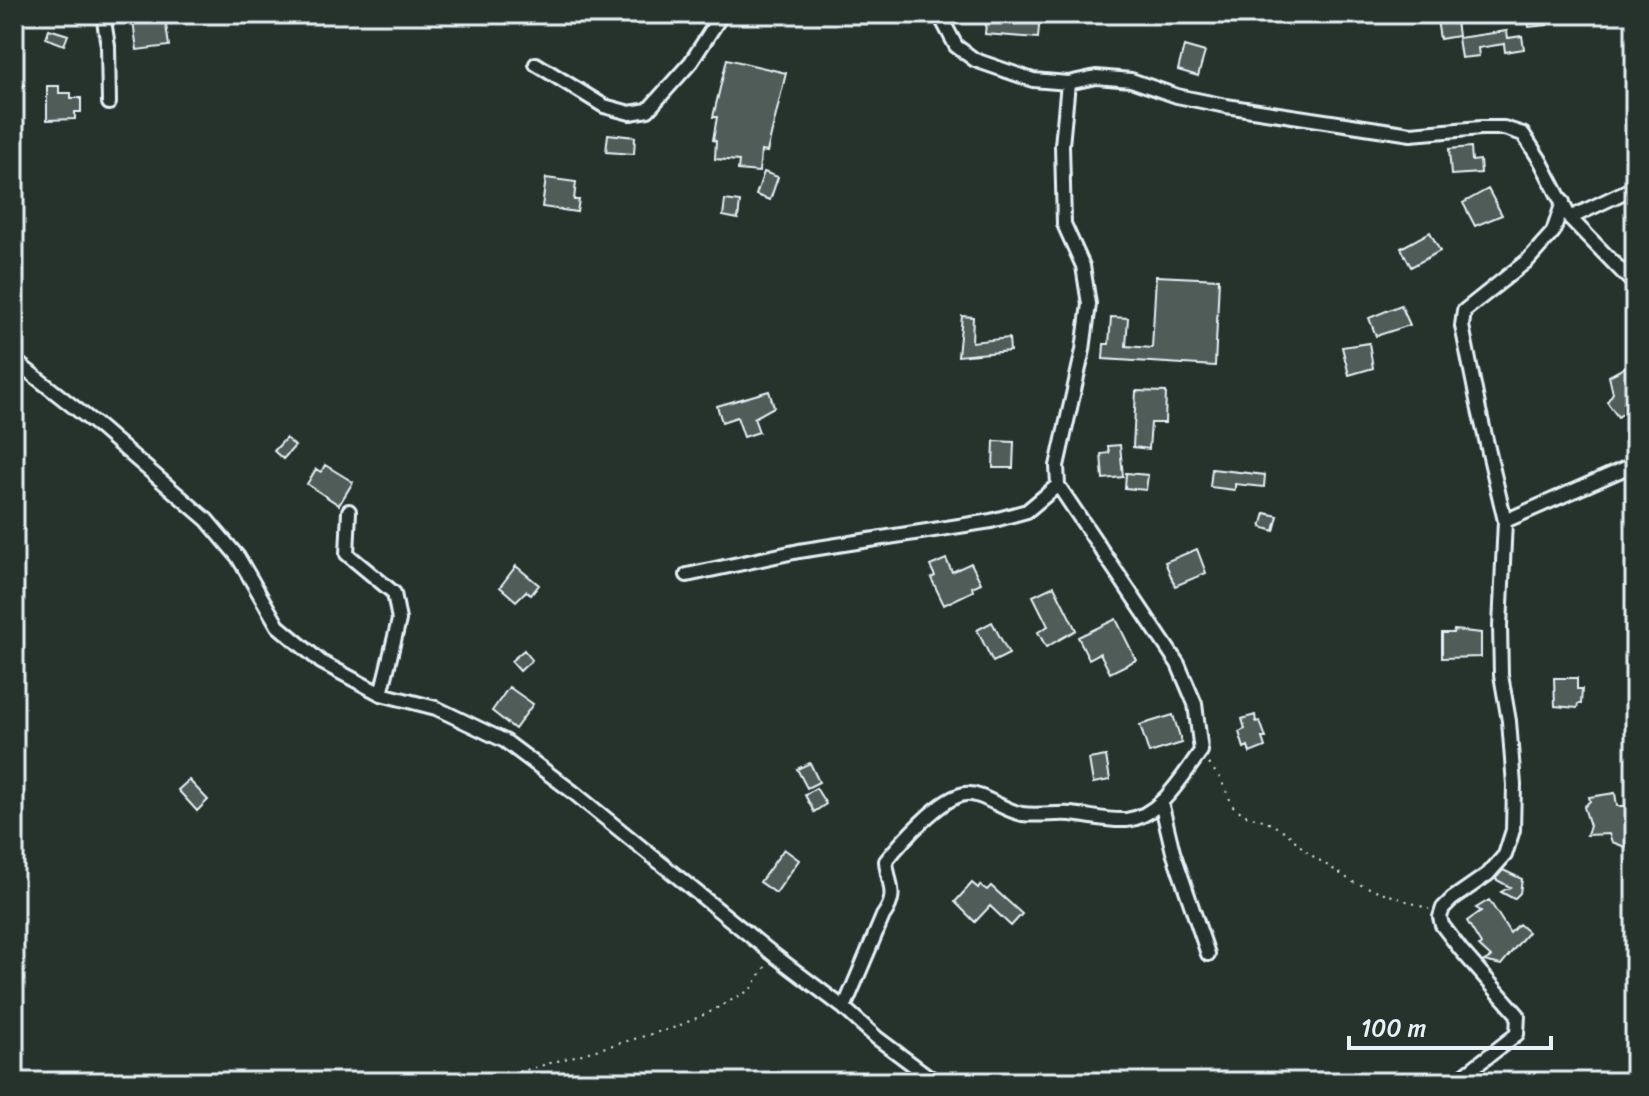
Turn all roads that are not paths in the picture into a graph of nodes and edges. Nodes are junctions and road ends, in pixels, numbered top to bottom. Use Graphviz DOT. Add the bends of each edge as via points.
graph roads {
  1 [pos="103,14"];
  2 [pos="722,14"];
  3 [pos="939,14"];
  4 [pos="536,64"];
  5 [pos="1068,83"];
  6 [pos="109,103"];
  7 [pos="1635,187"];
  8 [pos="1563,202"];
  9 [pos="1570,218"];
  10 [pos="1635,285"];
  11 [pos="14,360"];
  12 [pos="1635,464"];
  13 [pos="1058,485"];
  14 [pos="349,511"];
  15 [pos="1505,521"];
  16 [pos="687,575"];
  17 [pos="381,694"];
  18 [pos="1161,802"];
  19 [pos="1208,954"];
  20 [pos="844,1008"];
  21 [pos="936,1082"];
  22 [pos="1455,1082"];
  1 -- 6 [label="street"];
  2 -- 4 [label="street" via="691,62 648,110 630,113 604,106"];
  3 -- 5 [label="street" via="956,46 975,60 1033,80"];
  5 -- 8 [label="street" via="1096,77 1131,80 1226,106 1411,134 1504,128 1523,134"];
  5 -- 13 [label="street" via="1062,145 1064,224 1083,266 1089,304 1057,466"];
  7 -- 9 [label="street"];
  8 -- 9 [label="street"];
  8 -- 15 [label="street" via="1553,232 1528,260 1464,311 1462,326"];
  9 -- 10 [label="street"];
  11 -- 17 [label="street" via="207,520 238,557 278,626 321,662"];
  12 -- 15 [label="street"];
  13 -- 16 [label="street" via="1027,511 991,521 799,551"];
  13 -- 18 [label="street" via="1178,664 1195,704 1201,751"];
  14 -- 17 [label="street" via="347,554 394,593 399,620"];
  15 -- 22 [label="street" via="1500,639 1514,785 1513,830 1505,855 1452,899 1440,917 1461,950 1518,1015 1519,1025 1517,1034"];
  17 -- 20 [label="street" via="436,708 505,741"];
  18 -- 19 [label="street"];
  18 -- 20 [label="street" via="1126,820 1024,814 979,794 962,794 945,804 886,861 891,905"];
  20 -- 21 [label="street"];
}
